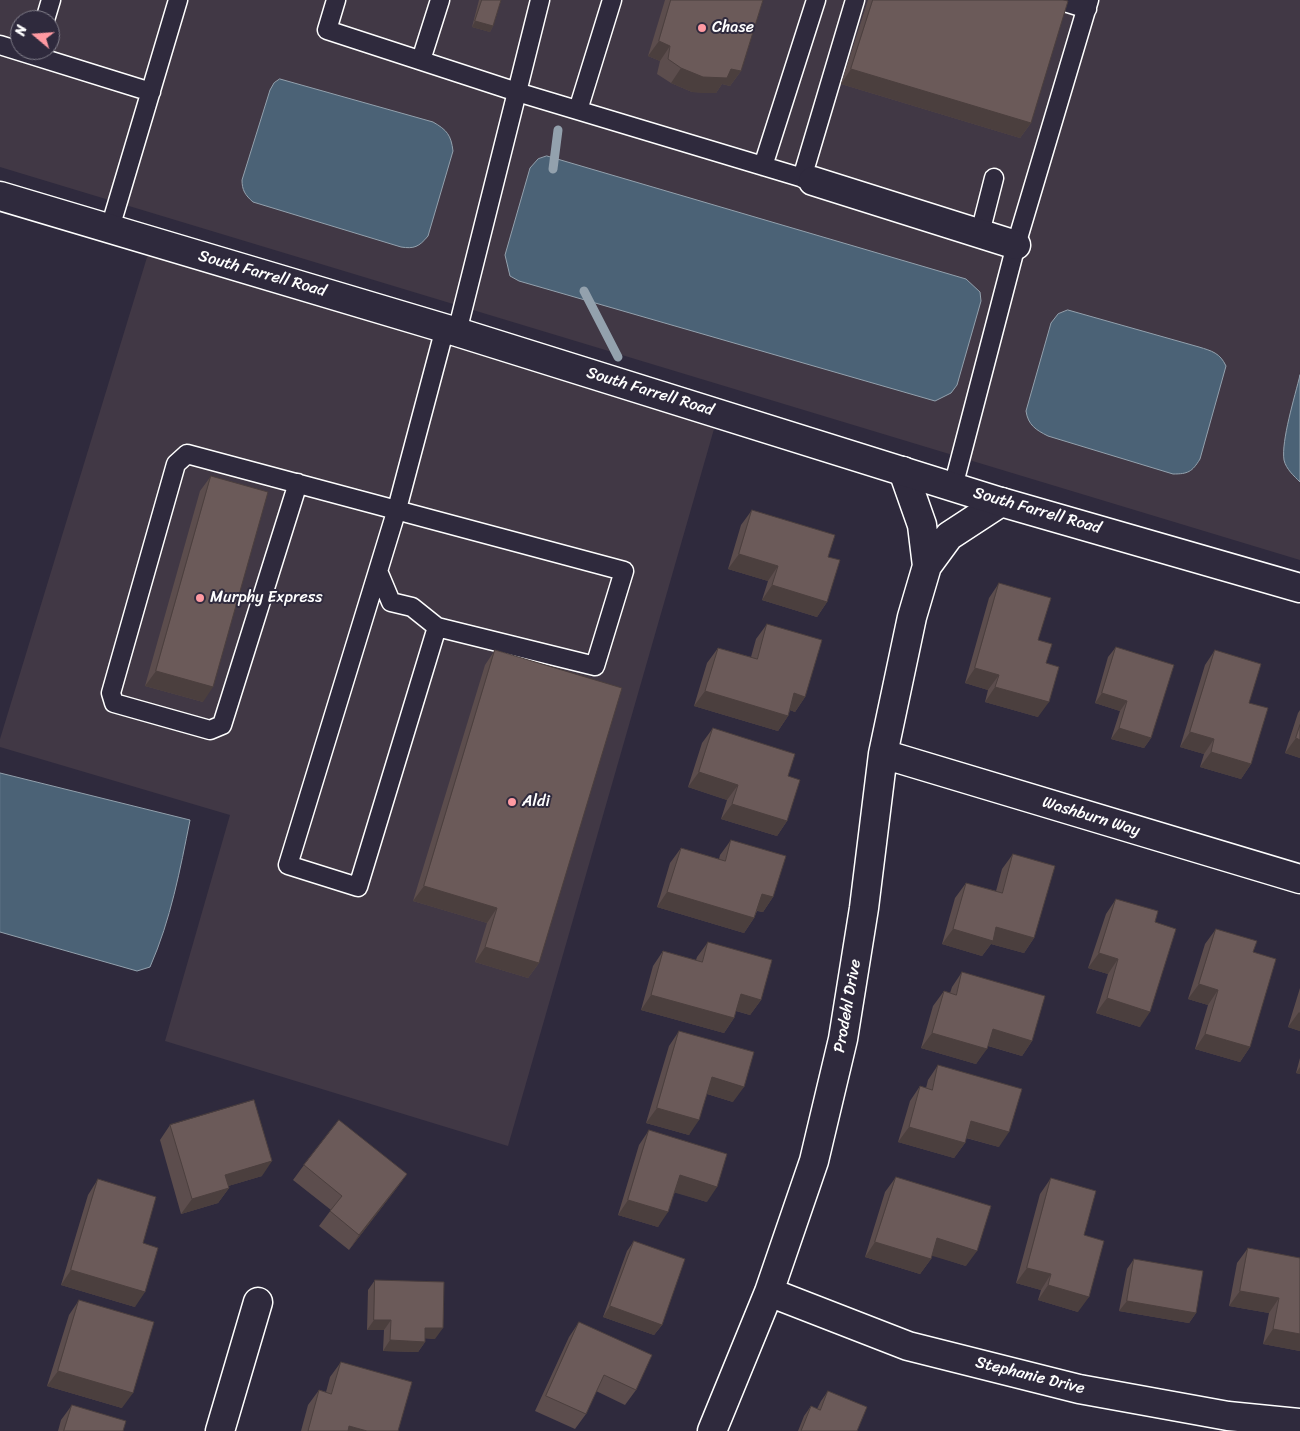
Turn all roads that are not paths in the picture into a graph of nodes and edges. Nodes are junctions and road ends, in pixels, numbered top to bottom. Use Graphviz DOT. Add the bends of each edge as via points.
graph roads {
  1 [pos="178,0"];
  2 [pos="336,0"];
  3 [pos="440,0"];
  4 [pos="540,0"];
  5 [pos="612,0"];
  6 [pos="816,0"];
  7 [pos="855,0"];
  8 [pos="1058,0"];
  9 [pos="1088,4"];
  10 [pos="57,60"];
  11 [pos="421,60"];
  12 [pos="151,92"];
  13 [pos="517,92"];
  14 [pos="578,110"];
  15 [pos="763,166"];
  16 [pos="994,178"];
  17 [pos="807,180"];
  18 [pos="0,196"];
  19 [pos="110,228"];
  20 [pos="980,233"];
  21 [pos="1016,245"];
  22 [pos="451,330"];
  23 [pos="903,471"];
  24 [pos="298,483"];
  25 [pos="953,487"];
  26 [pos="1001,502"];
  27 [pos="396,509"];
  28 [pos="927,566"];
  29 [pos="378,570"];
  30 [pos="1300,588"];
  31 [pos="437,628"];
  32 [pos="883,754"];
  33 [pos="1300,879"];
  34 [pos="769,1292"];
  35 [pos="258,1302"];
  36 [pos="1300,1423"];
  37 [pos="220,1431"];
  38 [pos="712,1431"];
  1 -- 12 [label="lane"];
  2 -- 11 [label="lane" via="327,30"];
  3 -- 11 [label="lane"];
  4 -- 13 [label="lane"];
  5 -- 14 [label="lane"];
  6 -- 15 [label="lane"];
  7 -- 17 [label="lane"];
  8 -- 9 [label="lane"];
  9 -- 21 [label="lane"];
  10 -- 12 [label="lane"];
  11 -- 13 [label="lane"];
  12 -- 19 [label="lane"];
  13 -- 14 [label="lane"];
  13 -- 22 [label="lane"];
  14 -- 15 [label="lane"];
  15 -- 17 [label="lane"];
  16 -- 20 [label="lane"];
  17 -- 20 [label="street"];
  18 -- 19 [label="street, South Farrell Road"];
  19 -- 22 [label="street, South Farrell Road"];
  20 -- 21 [label="street"];
  21 -- 25 [label="lane"];
  22 -- 23 [label="street, South Farrell Road"];
  22 -- 27 [label="lane"];
  23 -- 25 [label="street, South Farrell Road"];
  23 -- 28 [label="street, Prodehl Drive" via="922,525"];
  24 -- 24 [label="lane" via="187,454 176,464 111,693 114,703 210,730 222,725"];
  24 -- 27 [label="lane"];
  25 -- 26 [label="street, South Farrell Road"];
  26 -- 28 [label="street, Prodehl Drive" via="948,536"];
  26 -- 30 [label="street, South Farrell Road"];
  27 -- 29 [label="lane"];
  27 -- 31 [label="lane" via="624,571 595,666"];
  28 -- 32 [label="street, Prodehl Drive" via="912,617"];
  29 -- 31 [label="lane" via="391,602 412,607"];
  29 -- 31 [label="lane" via="288,865 358,887"];
  32 -- 33 [label="street, Washburn Way"];
  32 -- 34 [label="street, Prodehl Drive" via="864,908 843,1039 814,1161"];
  34 -- 36 [label="street, Stephanie Drive" via="908,1346 1079,1389 1228,1416"];
  34 -- 38 [label="street, Prodehl Drive"];
  35 -- 37 [label="street"];
}
